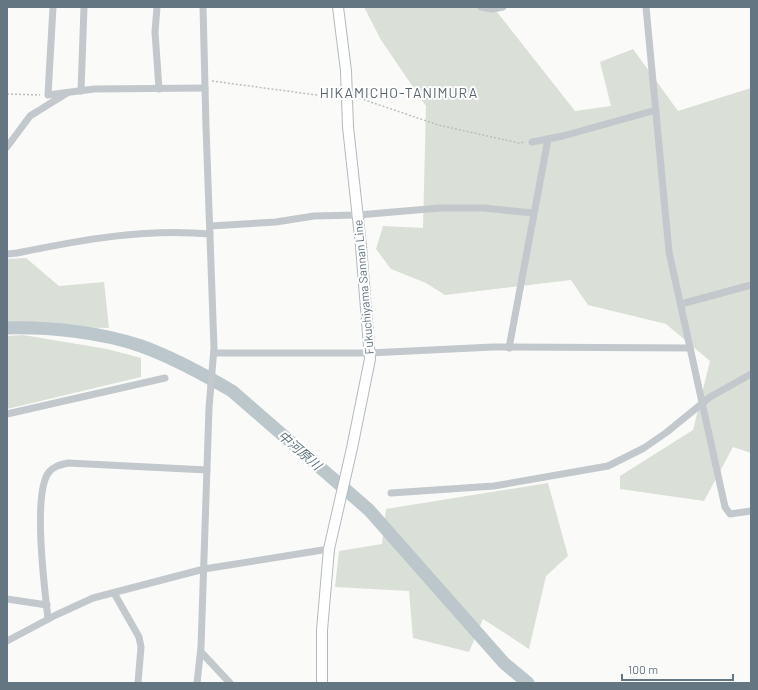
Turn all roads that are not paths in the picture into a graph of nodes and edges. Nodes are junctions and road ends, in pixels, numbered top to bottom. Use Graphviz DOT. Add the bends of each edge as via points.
graph roads {
  1 [pos="53,7"];
  2 [pos="84,7"];
  3 [pos="157,7"];
  4 [pos="203,7"];
  5 [pos="338,7"];
  6 [pos="481,7"];
  7 [pos="503,7"];
  8 [pos="646,7"];
  9 [pos="205,88"];
  10 [pos="159,89"];
  11 [pos="81,91"];
  12 [pos="69,92"];
  13 [pos="656,110"];
  14 [pos="548,139"];
  15 [pos="532,142"];
  16 [pos="7,147"];
  17 [pos="534,213"];
  18 [pos="358,215"];
  19 [pos="210,230"];
  20 [pos="7,254"];
  21 [pos="751,285"];
  22 [pos="681,304"];
  23 [pos="509,348"];
  24 [pos="690,348"];
  25 [pos="214,353"];
  26 [pos="369,353"];
  27 [pos="751,374"];
  28 [pos="165,378"];
  29 [pos="701,404"];
  30 [pos="7,414"];
  31 [pos="207,470"];
  32 [pos="391,493"];
  33 [pos="751,510"];
  34 [pos="329,549"];
  35 [pos="204,569"];
  36 [pos="114,593"];
  37 [pos="7,599"];
  38 [pos="47,605"];
  39 [pos="48,619"];
  40 [pos="7,641"];
  41 [pos="201,652"];
  42 [pos="138,683"];
  43 [pos="197,683"];
  44 [pos="230,683"];
  45 [pos="322,683"];
  1 -- 12 [label="street" via="48,95"];
  2 -- 11 [label="street"];
  3 -- 10 [label="street" via="155,32"];
  4 -- 9 [label="street"];
  5 -- 18 [label="main road, Fukuchiyama Sannan Line"];
  6 -- 7 [label="street"];
  8 -- 13 [label="street"];
  9 -- 10 [label="street"];
  9 -- 19 [label="street"];
  10 -- 11 [label="street"];
  11 -- 12 [label="street"];
  12 -- 16 [label="street" via="30,116"];
  13 -- 14 [label="street"];
  13 -- 22 [label="street" via="669,252"];
  14 -- 15 [label="street"];
  14 -- 17 [label="street"];
  17 -- 18 [label="street" via="463,207"];
  17 -- 23 [label="street"];
  18 -- 19 [label="street" via="314,216"];
  18 -- 26 [label="main road, Fukuchiyama Sannan Line"];
  19 -- 20 [label="street" via="100,237"];
  19 -- 25 [label="street"];
  21 -- 22 [label="street"];
  22 -- 24 [label="street"];
  23 -- 24 [label="street"];
  23 -- 26 [label="street"];
  24 -- 29 [label="street"];
  25 -- 26 [label="street"];
  25 -- 31 [label="street"];
  26 -- 34 [label="main road, Fukuchiyama Sannan Line" via="363,393"];
  27 -- 29 [label="street"];
  28 -- 30 [label="street"];
  29 -- 32 [label="street" via="644,448 608,466 494,486"];
  29 -- 33 [label="street" via="725,507 730,514"];
  31 -- 35 [label="street"];
  31 -- 38 [label="street" via="68,464 56,466 45,480 41,515"];
  34 -- 35 [label="street"];
  34 -- 45 [label="main road, Fukuchiyama Sannan Line" via="322,630"];
  35 -- 36 [label="street"];
  35 -- 41 [label="street"];
  36 -- 39 [label="street" via="92,598"];
  36 -- 42 [label="street" via="139,637 141,647"];
  37 -- 38 [label="street"];
  38 -- 39 [label="street"];
  39 -- 40 [label="street"];
  41 -- 43 [label="street"];
  41 -- 44 [label="street"];
}
